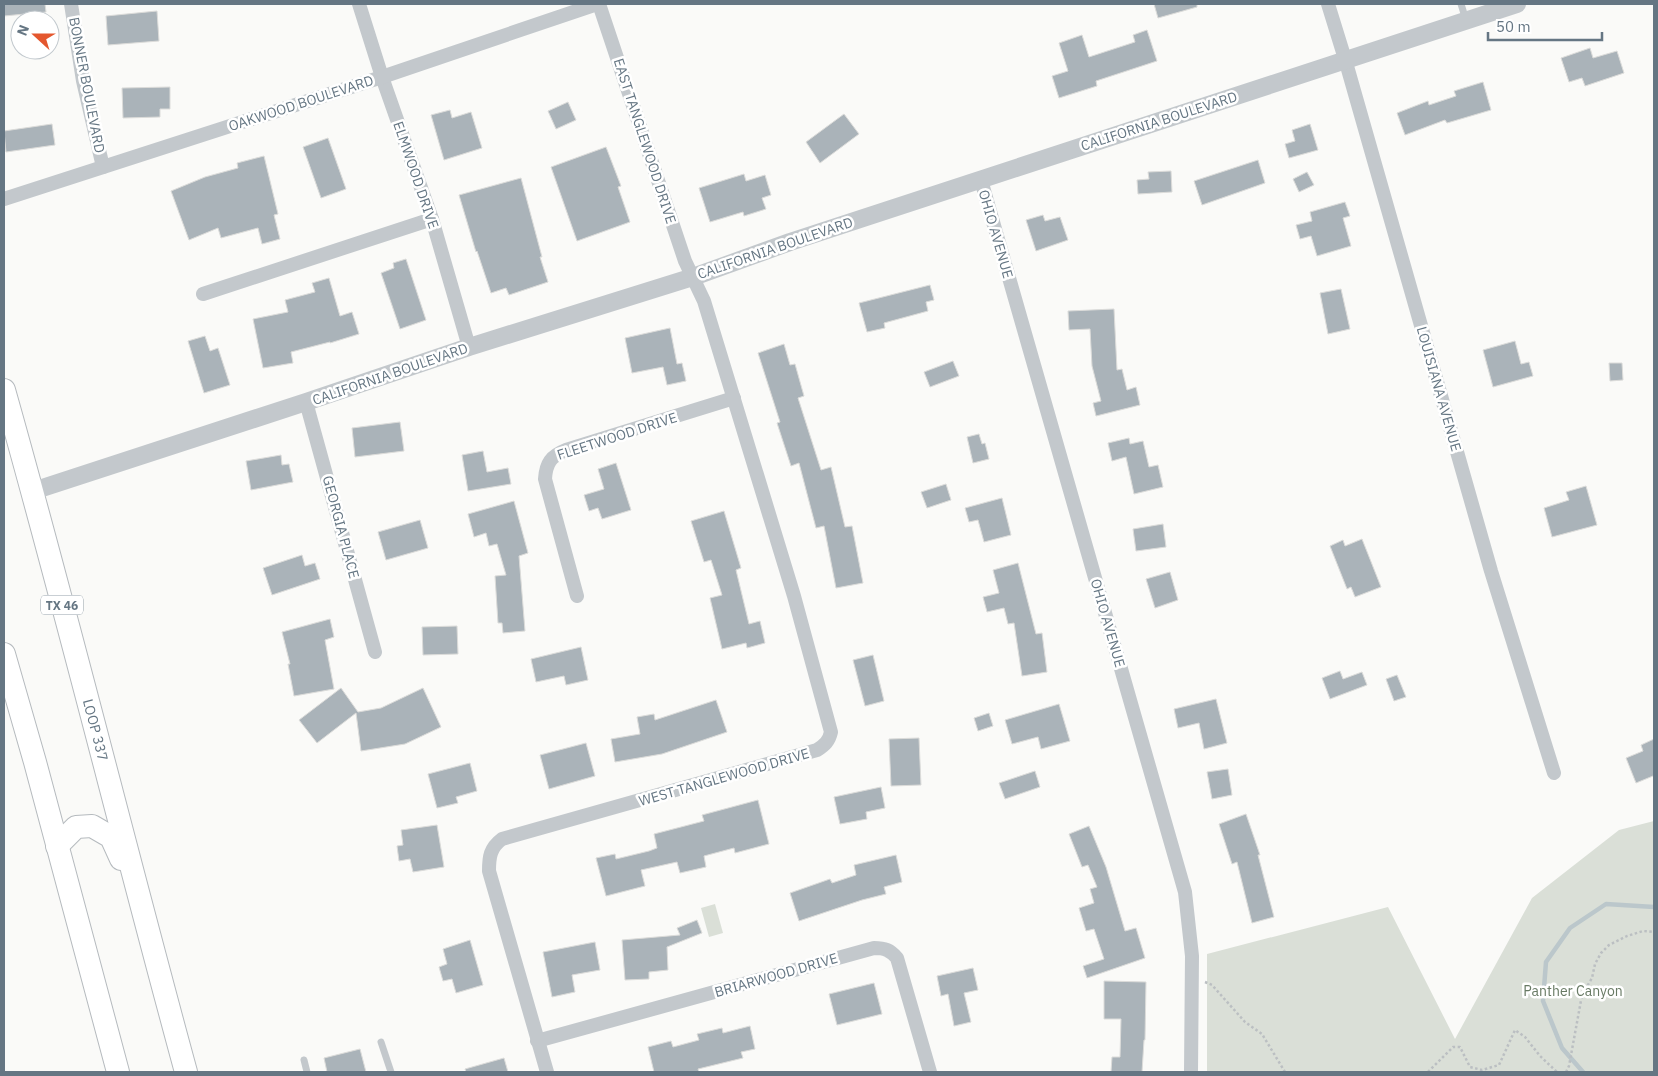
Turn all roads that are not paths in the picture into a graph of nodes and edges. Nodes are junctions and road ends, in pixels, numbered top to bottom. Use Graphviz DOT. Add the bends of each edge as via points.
graph roads {
  1 [pos="71,4"];
  2 [pos="359,4"];
  3 [pos="598,4"];
  4 [pos="1328,4"];
  5 [pos="1517,4"];
  6 [pos="1499,7"];
  7 [pos="1464,12"];
  8 [pos="1345,59"];
  9 [pos="382,77"];
  10 [pos="103,167"];
  11 [pos="981,180"];
  12 [pos="4,199"];
  13 [pos="432,219"];
  14 [pos="693,277"];
  15 [pos="203,294"];
  16 [pos="469,347"];
  17 [pos="4,390"];
  18 [pos="734,398"];
  19 [pos="306,402"];
  20 [pos="33,491"];
  21 [pos="577,596"];
  22 [pos="375,652"];
  23 [pos="4,654"];
  24 [pos="1554,773"];
  25 [pos="57,846"];
  26 [pos="139,901"];
  27 [pos="381,1042"];
  28 [pos="537,1042"];
  29 [pos="304,1060"];
  30 [pos="118,1072"];
  31 [pos="186,1072"];
  32 [pos="307,1072"];
  33 [pos="391,1072"];
  34 [pos="546,1072"];
  35 [pos="930,1072"];
  36 [pos="1191,1072"];
  1 -- 10 [label="street, BONNER BOULEVARD" via="83,81"];
  2 -- 9 [label="street, ELMWOOD DRIVE"];
  3 -- 9 [label="street, OAKWOOD BOULEVARD"];
  3 -- 14 [label="street, EAST TANGLEWOOD DRIVE" via="684,261"];
  4 -- 8 [label="street, LOUISIANA AVENUE"];
  5 -- 6 [label="street, CALIFORNIA BOULEVARD"];
  6 -- 7 [label="street, CALIFORNIA BOULEVARD"];
  7 -- 8 [label="street, CALIFORNIA BOULEVARD"];
  8 -- 11 [label="street, CALIFORNIA BOULEVARD"];
  8 -- 24 [label="street, LOUISIANA AVENUE" via="1492,577"];
  9 -- 10 [label="street, OAKWOOD BOULEVARD"];
  9 -- 13 [label="street, ELMWOOD DRIVE"];
  10 -- 12 [label="street, OAKWOOD BOULEVARD"];
  11 -- 14 [label="street, CALIFORNIA BOULEVARD"];
  11 -- 36 [label="street, OHIO AVENUE" via="1185,892 1192,956"];
  13 -- 15 [label="street"];
  13 -- 16 [label="street, ELMWOOD DRIVE"];
  14 -- 16 [label="street, CALIFORNIA BOULEVARD"];
  14 -- 18 [label="street, WEST TANGLEWOOD DRIVE" via="704,301"];
  16 -- 19 [label="street, CALIFORNIA BOULEVARD"];
  17 -- 20 [label="main road, LOOP 337 / TX 46"];
  18 -- 21 [label="street, FLEETWOOD DRIVE" via="566,450 550,460 545,467 544,479"];
  18 -- 28 [label="street, WEST TANGLEWOOD DRIVE" via="794,596 831,732 829,739 817,750 502,839 495,845 490,852 490,871"];
  19 -- 20 [label="street, CALIFORNIA BOULEVARD"];
  19 -- 22 [label="street, GEORGIA PLACE"];
  20 -- 26 [label="main road, LOOP 337 / TX 46"];
  23 -- 25 [label="main road"];
  25 -- 26 [label="main road" via="76,827 92,826 111,837"];
  25 -- 30 [label="main road"];
  26 -- 31 [label="main road, LOOP 337 / TX 46"];
  27 -- 33 [label="lane"];
  28 -- 34 [label="street, WEST TANGLEWOOD DRIVE"];
  28 -- 35 [label="street, BRIARWOOD DRIVE" via="874,948 884,948 897,958"];
  29 -- 32 [label="lane"];
}
